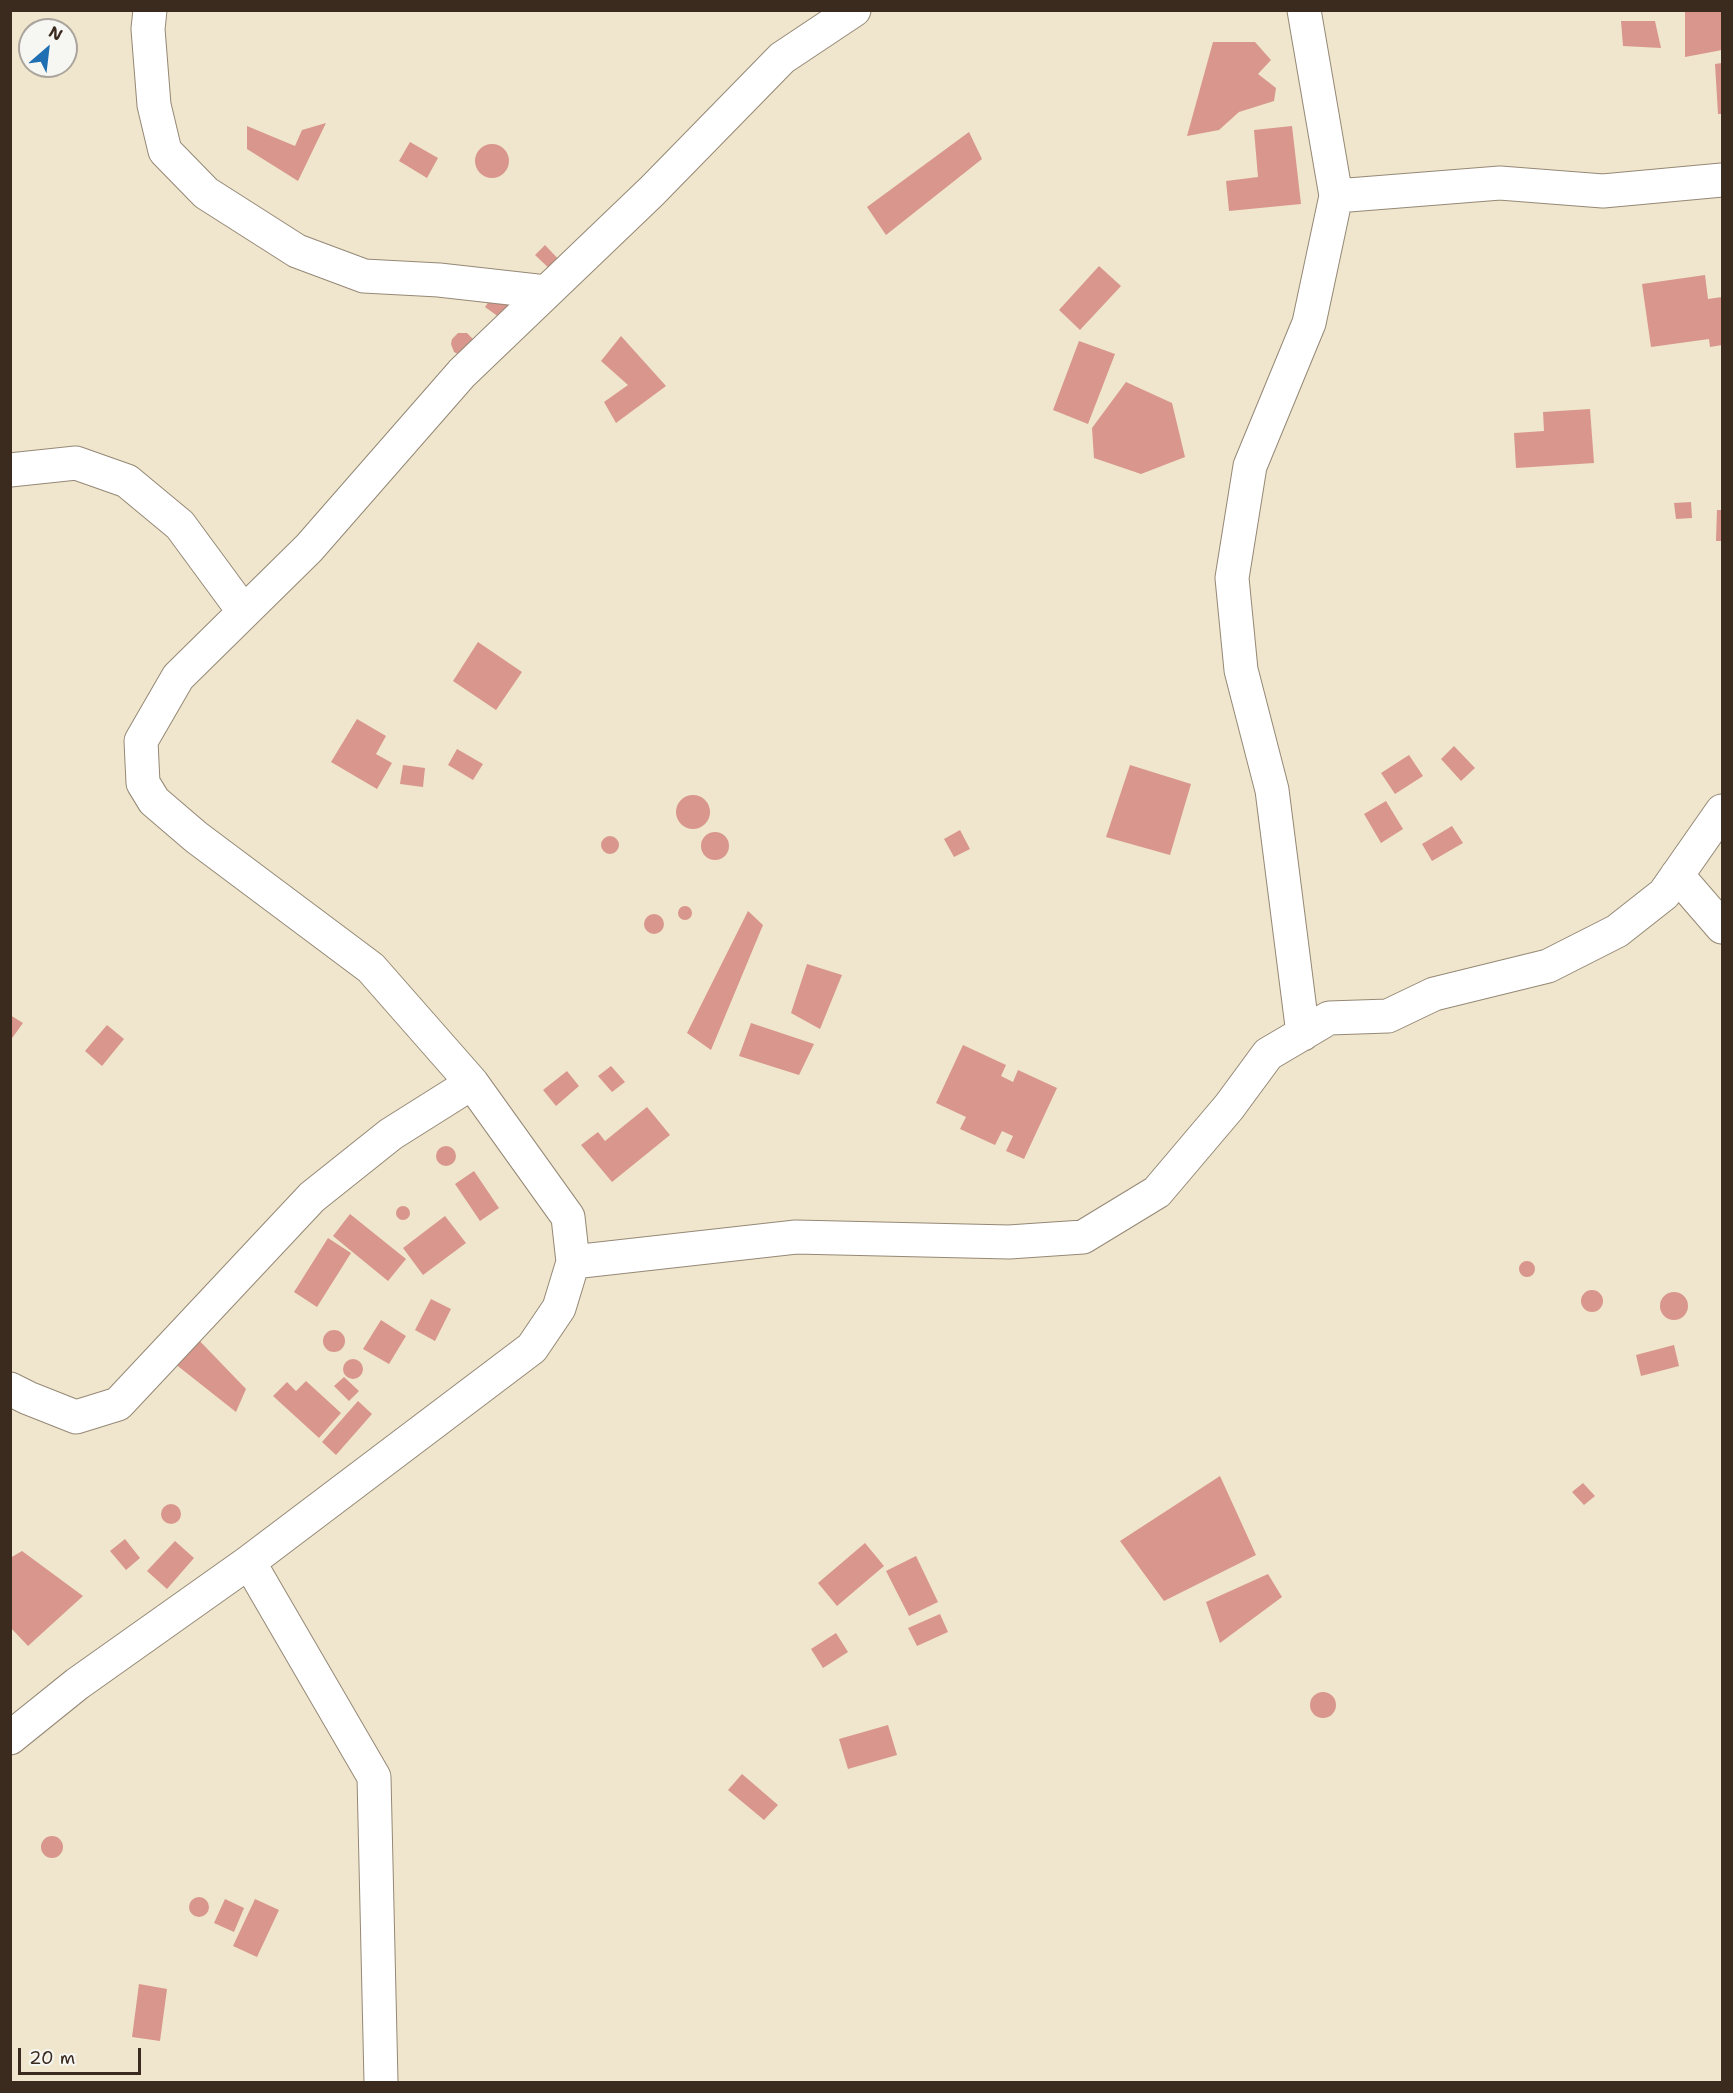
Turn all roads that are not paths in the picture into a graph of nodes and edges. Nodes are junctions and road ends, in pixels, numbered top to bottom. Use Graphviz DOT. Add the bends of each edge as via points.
graph roads {
  1 [pos="150,10"];
  2 [pos="854,10"];
  3 [pos="1304,10"];
  4 [pos="1722,180"];
  5 [pos="1336,196"];
  6 [pos="546,292"];
  7 [pos="10,470"];
  8 [pos="244,612"];
  9 [pos="1722,810"];
  10 [pos="1677,875"];
  11 [pos="1722,927"];
  12 [pos="1303,1034"];
  13 [pos="472,1083"];
  14 [pos="573,1262"];
  15 [pos="10,1389"];
  16 [pos="249,1562"];
  17 [pos="10,1738"];
  18 [pos="381,2082"];
  1 -- 6 [label="street" via="154,105 165,151 206,193 297,251 364,276"];
  2 -- 6 [label="street" via="783,58"];
  3 -- 5 [label="street"];
  4 -- 5 [label="street" via="1603,191 1500,183"];
  5 -- 12 [label="street" via="1309,323 1250,466 1232,579 1240,670 1272,790"];
  6 -- 8 [label="street" via="462,373 309,548"];
  7 -- 8 [label="street" via="76,463 127,481 180,525"];
  8 -- 13 [label="street" via="178,676 141,741 143,783 154,801 196,837 371,968"];
  9 -- 10 [label="street"];
  10 -- 11 [label="street"];
  10 -- 12 [label="street" via="1664,894 1617,931 1548,966 1434,994 1388,1016 1329,1018"];
  12 -- 14 [label="street" via="1268,1054 1230,1107 1157,1192 1083,1237 1009,1242 796,1237"];
  13 -- 14 [label="street" via="568,1217"];
  13 -- 15 [label="street" via="391,1134 312,1197 118,1404 76,1417"];
  14 -- 16 [label="street" via="559,1308 532,1348"];
  16 -- 17 [label="street" via="77,1684"];
  16 -- 18 [label="street" via="374,1777"];
}
